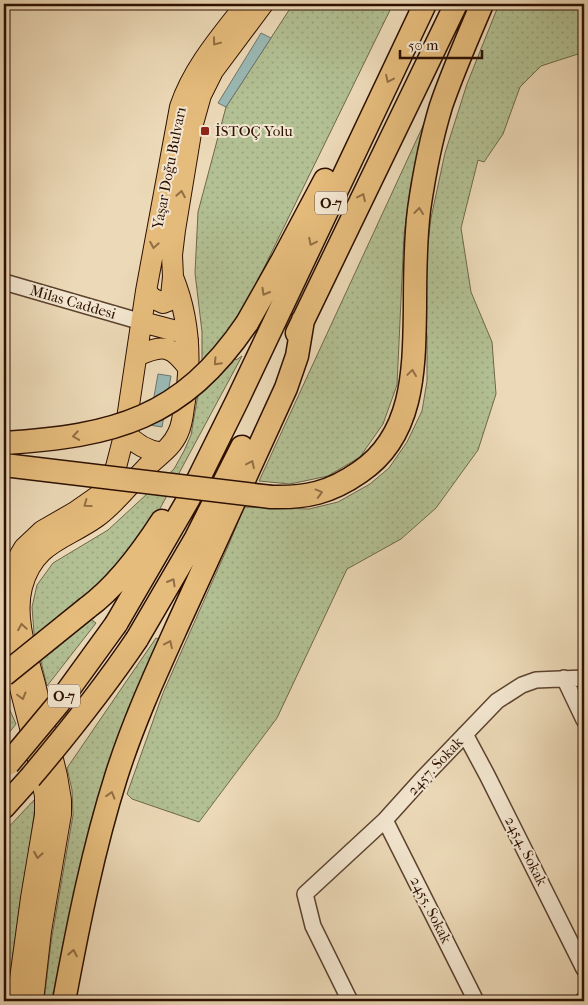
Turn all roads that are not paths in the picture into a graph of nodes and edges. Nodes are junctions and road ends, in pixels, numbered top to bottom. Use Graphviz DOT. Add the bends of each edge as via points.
graph roads {
  1 [pos="246,4"];
  2 [pos="263,4"];
  3 [pos="421,4"];
  4 [pos="425,4"];
  5 [pos="456,4"];
  6 [pos="481,5"];
  7 [pos="173,277"];
  8 [pos="4,282"];
  9 [pos="146,291"];
  10 [pos="304,320"];
  11 [pos="142,322"];
  12 [pos="188,340"];
  13 [pos="137,356"];
  14 [pos="189,369"];
  15 [pos="237,401"];
  16 [pos="125,432"];
  17 [pos="4,442"];
  18 [pos="162,453"];
  19 [pos="4,465"];
  20 [pos="4,675"];
  21 [pos="564,678"];
  22 [pos="584,678"];
  23 [pos="584,720"];
  24 [pos="465,734"];
  25 [pos="5,766"];
  26 [pos="4,807"];
  27 [pos="385,820"];
  28 [pos="584,970"];
  29 [pos="17,1001"];
  30 [pos="33,1001"];
  31 [pos="64,1001"];
  32 [pos="350,1001"];
  33 [pos="476,1001"];
  1 -- 9 [label="main road, Yaşar Doğu Bulvarı, one-way" via="202,61 185,93 174,132"];
  7 -- 2 [label="main road, Yaşar Doğu Bulvarı, one-way" via="175,230 192,127 201,95 214,71"];
  3 -- 17 [label="highway, one-way, bridge" via="391,43 313,205 231,346 183,393 152,413 95,432 56,439"];
  4 -- 15 [label="highway, O-7, one-way"];
  10 -- 5 [label="highway, O-7, one-way"];
  19 -- 6 [label="highway, one-way, bridge" via="271,497 314,495 340,484 378,457 401,423 414,365 416,236 424,180 441,106"];
  7 -- 9 [label="main road" via="168,301 158,301"];
  7 -- 12 [label="main road"];
  8 -- 11 [label="street, Milas Caddesi"];
  9 -- 11 [label="main road, Yaşar Doğu Bulvarı"];
  26 -- 10 [label="highway, O-7, one-way, bridge" via="72,728 137,639 213,508"];
  31 -- 10 [label="highway, one-way" via="94,856 125,750 156,672 286,388 298,356"];
  11 -- 12 [label="main road" via="180,332"];
  11 -- 13 [label="main road, Yaşar Doğu Bulvarı"];
  12 -- 14 [label="main road"];
  13 -- 14 [label="main road" via="167,348 175,352"];
  13 -- 16 [label="main road, Yaşar Doğu Bulvarı"];
  14 -- 18 [label="main road" via="179,431"];
  15 -- 20 [label="highway, bridge" via="218,424 154,533 117,580 98,600"];
  15 -- 25 [label="highway, O-7, bridge" via="184,507 116,624 68,690"];
  16 -- 18 [label="main road" via="145,448"];
  16 -- 29 [label="main road, Yaşar Doğu Bulvarı, one-way" via="118,462 106,487 89,503 32,539 17,558 6,585 6,633 37,755 45,815"];
  30 -- 18 [label="main road, one-way" via="61,800 23,634 21,588 28,570 45,549 98,517"];
  21 -- 22 [label="street, 2457. Sokak"];
  21 -- 23 [label="street"];
  21 -- 24 [label="street, 2457. Sokak" via="536,680 522,685 497,701"];
  24 -- 27 [label="street, 2457. Sokak"];
  24 -- 28 [label="street, 2454. Sokak"];
  27 -- 32 [label="street, 2457. Sokak" via="305,894 313,926"];
  27 -- 33 [label="street, 2455. Sokak"];
}
